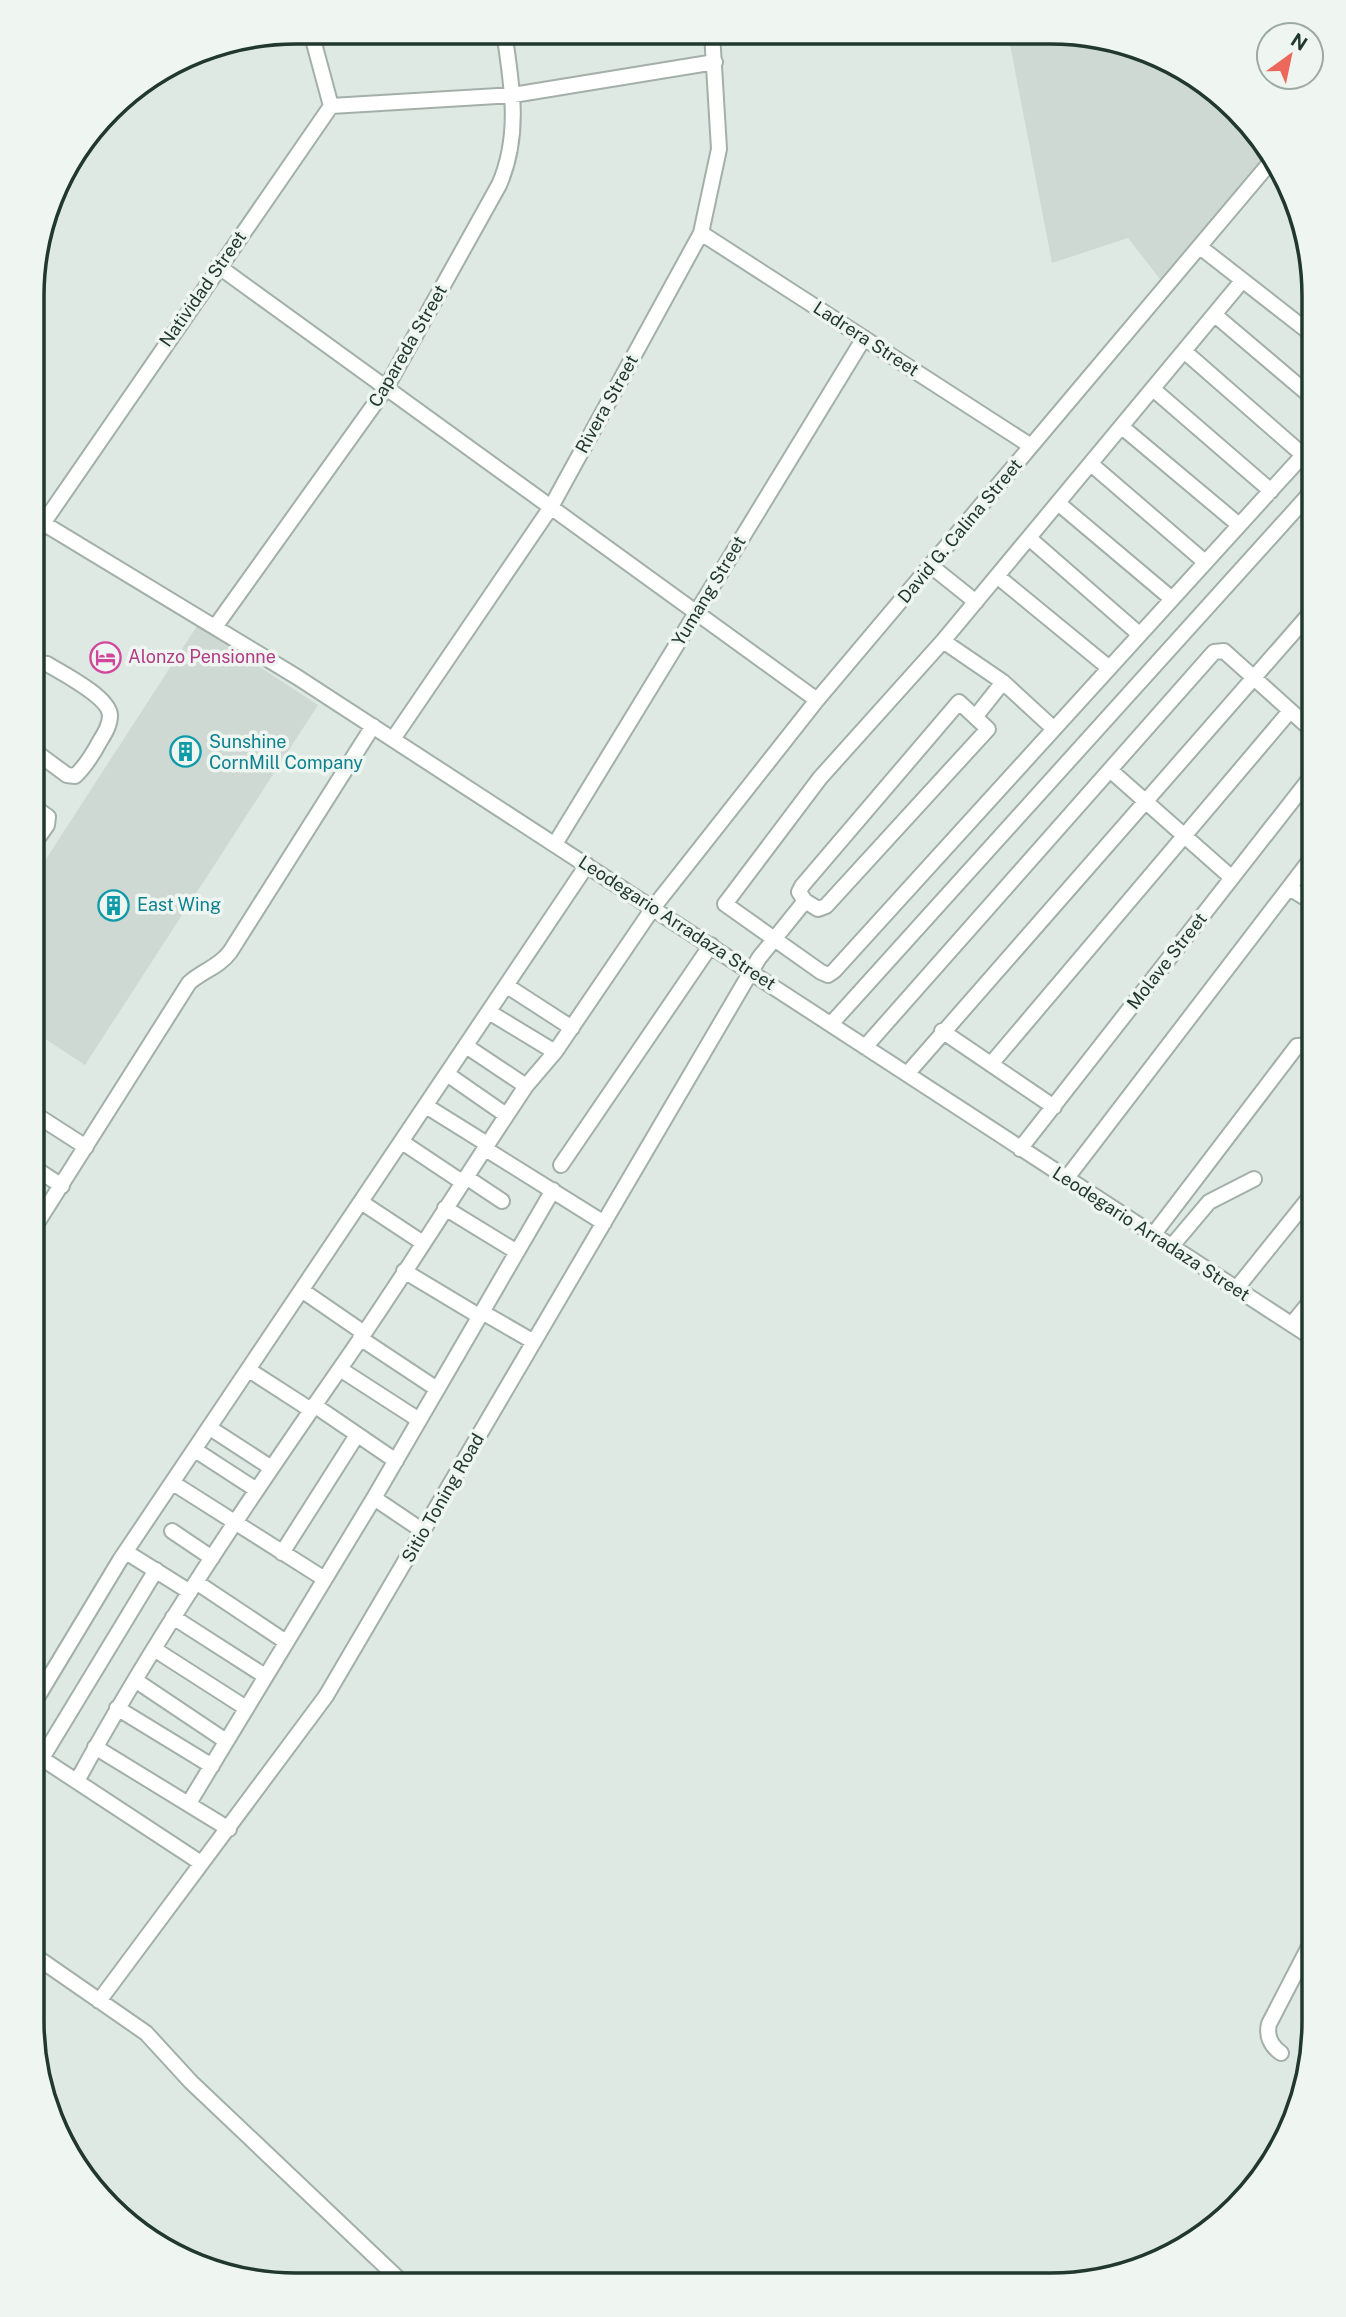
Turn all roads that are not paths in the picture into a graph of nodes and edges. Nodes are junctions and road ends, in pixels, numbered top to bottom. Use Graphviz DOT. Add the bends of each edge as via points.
graph roads {
  1 [pos="314,44"];
  2 [pos="506,44"];
  3 [pos="713,44"];
  4 [pos="715,62"];
  5 [pos="513,95"];
  6 [pos="331,106"];
  7 [pos="1266,166"];
  8 [pos="701,233"];
  9 [pos="1200,247"];
  10 [pos="218,266"];
  11 [pos="1242,281"];
  12 [pos="1215,315"];
  13 [pos="1302,327"];
  14 [pos="864,338"];
  15 [pos="1184,351"];
  16 [pos="387,388"];
  17 [pos="1153,389"];
  18 [pos="1302,389"];
  19 [pos="1122,427"];
  20 [pos="1031,446"];
  21 [pos="1302,453"];
  22 [pos="1302,455"];
  23 [pos="1091,464"];
  24 [pos="1271,491"];
  25 [pos="1302,502"];
  26 [pos="1058,503"];
  27 [pos="551,507"];
  28 [pos="44,512"];
  29 [pos="44,524"];
  30 [pos="1239,525"];
  31 [pos="1029,538"];
  32 [pos="1205,562"];
  33 [pos="929,569"];
  34 [pos="997,576"];
  35 [pos="1172,599"];
  36 [pos="974,604"];
  37 [pos="696,612"];
  38 [pos="1302,623"];
  39 [pos="215,627"];
  40 [pos="1139,634"];
  41 [pos="943,641"];
  42 [pos="44,664"];
  43 [pos="1108,667"];
  44 [pos="1254,678"];
  45 [pos="1003,682"];
  46 [pos="817,699"];
  47 [pos="1290,711"];
  48 [pos="976,716"];
  49 [pos="1302,722"];
  50 [pos="373,726"];
  51 [pos="1053,728"];
  52 [pos="393,739"];
  53 [pos="44,758"];
  54 [pos="1110,770"];
  55 [pos="1302,788"];
  56 [pos="1145,802"];
  57 [pos="44,814"];
  58 [pos="44,829"];
  59 [pos="1185,838"];
  60 [pos="555,844"];
  61 [pos="587,865"];
  62 [pos="1302,871"];
  63 [pos="1232,878"];
  64 [pos="1289,888"];
  65 [pos="1302,896"];
  66 [pos="805,901"];
  67 [pos="653,908"];
  68 [pos="772,939"];
  69 [pos="711,945"];
  70 [pos="752,972"];
  71 [pos="507,986"];
  72 [pos="489,1012"];
  73 [pos="831,1024"];
  74 [pos="572,1028"];
  75 [pos="942,1031"];
  76 [pos="466,1046"];
  77 [pos="865,1046"];
  78 [pos="1302,1046"];
  79 [pos="555,1052"];
  80 [pos="991,1064"];
  81 [pos="447,1074"];
  82 [pos="907,1074"];
  83 [pos="526,1087"];
  84 [pos="426,1106"];
  85 [pos="1054,1107"];
  86 [pos="506,1115"];
  87 [pos="44,1120"];
  88 [pos="402,1142"];
  89 [pos="486,1146"];
  90 [pos="86,1147"];
  91 [pos="1020,1149"];
  92 [pos="561,1165"];
  93 [pos="44,1174"];
  94 [pos="1066,1179"];
  95 [pos="1254,1179"];
  96 [pos="464,1180"];
  97 [pos="62,1186"];
  98 [pos="553,1190"];
  99 [pos="502,1201"];
  100 [pos="361,1202"];
  101 [pos="1302,1207"];
  102 [pos="445,1208"];
  103 [pos="44,1212"];
  104 [pos="604,1223"];
  105 [pos="1153,1235"];
  106 [pos="423,1242"];
  107 [pos="1171,1247"];
  108 [pos="517,1252"];
  109 [pos="404,1271"];
  110 [pos="1236,1289"];
  111 [pos="303,1291"];
  112 [pos="1302,1312"];
  113 [pos="480,1314"];
  114 [pos="1292,1324"];
  115 [pos="1302,1331"];
  116 [pos="362,1336"];
  117 [pos="534,1342"];
  118 [pos="340,1369"];
  119 [pos="249,1370"];
  120 [pos="437,1389"];
  121 [pos="312,1408"];
  122 [pos="419,1420"];
  123 [pos="210,1429"];
  124 [pos="356,1435"];
  125 [pos="195,1450"];
  126 [pos="396,1461"];
  127 [pos="270,1467"];
  128 [pos="173,1483"];
  129 [pos="256,1489"];
  130 [pos="374,1498"];
  131 [pos="233,1523"];
  132 [pos="172,1531"];
  133 [pos="423,1531"];
  134 [pos="126,1552"];
  135 [pos="282,1553"];
  136 [pos="212,1558"];
  137 [pos="156,1570"];
  138 [pos="324,1578"];
  139 [pos="193,1587"];
  140 [pos="173,1618"];
  141 [pos="286,1642"];
  142 [pos="154,1649"];
  143 [pos="265,1676"];
  144 [pos="135,1680"];
  145 [pos="44,1686"];
  146 [pos="246,1708"];
  147 [pos="117,1709"];
  148 [pos="226,1741"];
  149 [pos="44,1744"];
  150 [pos="95,1747"];
  151 [pos="44,1760"];
  152 [pos="212,1766"];
  153 [pos="77,1781"];
  154 [pos="189,1803"];
  155 [pos="229,1829"];
  156 [pos="201,1863"];
  157 [pos="1302,1960"];
  158 [pos="44,1962"];
  159 [pos="99,2001"];
  160 [pos="1281,2053"];
  161 [pos="392,2273"];
  1 -- 6 [label="street"];
  2 -- 5 [label="street, Capareda Street"];
  3 -- 4 [label="street, Rivera Street"];
  4 -- 5 [label="street"];
  4 -- 8 [label="street, Rivera Street" via="719,149"];
  5 -- 6 [label="street"];
  5 -- 16 [label="street, Capareda Street" via="508,166"];
  6 -- 10 [label="street, Natividad Street"];
  7 -- 9 [label="street, David G. Calina Street"];
  8 -- 14 [label="street, Ladrera Street"];
  8 -- 27 [label="street, Rivera Street"];
  9 -- 11 [label="street"];
  9 -- 20 [label="street, David G. Calina Street"];
  10 -- 16 [label="street"];
  10 -- 28 [label="street, Natividad Street"];
  11 -- 12 [label="street"];
  11 -- 13 [label="street"];
  12 -- 15 [label="street"];
  12 -- 18 [label="street"];
  14 -- 20 [label="street, Ladrera Street"];
  14 -- 37 [label="street, Yumang Street"];
  15 -- 17 [label="street"];
  15 -- 21 [label="street"];
  16 -- 27 [label="street"];
  16 -- 39 [label="street, Capareda Street"];
  17 -- 19 [label="street"];
  17 -- 24 [label="street"];
  19 -- 23 [label="street"];
  19 -- 30 [label="street"];
  20 -- 33 [label="street, David G. Calina Street"];
  22 -- 24 [label="street"];
  23 -- 26 [label="street"];
  23 -- 32 [label="street"];
  24 -- 30 [label="street"];
  25 -- 73 [label="street"];
  26 -- 31 [label="street"];
  26 -- 35 [label="street"];
  27 -- 37 [label="street"];
  27 -- 52 [label="street, Rivera Street"];
  29 -- 39 [label="street, Leodegario Arradaza Street"];
  30 -- 32 [label="street"];
  31 -- 34 [label="street"];
  31 -- 40 [label="street"];
  32 -- 35 [label="street"];
  33 -- 36 [label="street"];
  33 -- 46 [label="street, David G. Calina Street"];
  34 -- 36 [label="street"];
  34 -- 43 [label="street"];
  35 -- 40 [label="street"];
  36 -- 41 [label="street"];
  37 -- 46 [label="street"];
  37 -- 60 [label="street, Yumang Street"];
  38 -- 44 [label="street"];
  39 -- 50 [label="street, Leodegario Arradaza Street"];
  40 -- 43 [label="street"];
  41 -- 45 [label="street"];
  41 -- 68 [label="street" via="820,778 726,904"];
  42 -- 53 [label="street" via="82,685 110,713 97,746 75,776"];
  43 -- 51 [label="street"];
  44 -- 47 [label="street"];
  44 -- 54 [label="street" via="1224,651 1214,652"];
  44 -- 56 [label="street"];
  45 -- 48 [label="street"];
  45 -- 51 [label="street"];
  46 -- 67 [label="street, David G. Calina Street"];
  47 -- 49 [label="street"];
  47 -- 59 [label="street" via="1235,772"];
  48 -- 66 [label="street" via="988,729 855,874 821,909"];
  48 -- 66 [label="street" via="959,702 802,886 799,892"];
  50 -- 52 [label="street, Leodegario Arradaza Street"];
  50 -- 90 [label="street" via="230,952 189,984"];
  51 -- 68 [label="street" via="834,971 828,975 821,972"];
  52 -- 60 [label="street, Leodegario Arradaza Street"];
  54 -- 56 [label="street"];
  54 -- 77 [label="street"];
  55 -- 63 [label="street, Molave Street"];
  56 -- 59 [label="street"];
  56 -- 75 [label="street"];
  57 -- 58 [label="street" via="48,817"];
  59 -- 63 [label="street"];
  59 -- 80 [label="street"];
  60 -- 61 [label="street, Leodegario Arradaza Street"];
  61 -- 67 [label="street, Leodegario Arradaza Street"];
  61 -- 71 [label="street"];
  62 -- 64 [label="street"];
  63 -- 85 [label="street, Molave Street"];
  64 -- 65 [label="street"];
  64 -- 94 [label="street"];
  66 -- 68 [label="street, Sitio Toning Road"];
  67 -- 69 [label="street, Leodegario Arradaza Street"];
  67 -- 74 [label="street, David G. Calina Street"];
  68 -- 70 [label="street, Sitio Toning Road"];
  69 -- 70 [label="street, Leodegario Arradaza Street"];
  69 -- 92 [label="street"];
  70 -- 73 [label="street, Leodegario Arradaza Street"];
  70 -- 104 [label="street, Sitio Toning Road"];
  71 -- 72 [label="street"];
  71 -- 74 [label="street"];
  72 -- 76 [label="street"];
  72 -- 79 [label="street"];
  73 -- 77 [label="street, Leodegario Arradaza Street"];
  74 -- 79 [label="street, David G. Calina Street"];
  75 -- 80 [label="street"];
  75 -- 82 [label="street"];
  76 -- 81 [label="street"];
  76 -- 83 [label="street"];
  77 -- 82 [label="street, Leodegario Arradaza Street"];
  78 -- 105 [label="street" via="1297,1046"];
  79 -- 83 [label="street, David G. Calina Street"];
  80 -- 85 [label="street"];
  81 -- 84 [label="street"];
  81 -- 86 [label="street"];
  82 -- 91 [label="street, Leodegario Arradaza Street"];
  83 -- 86 [label="street, David G. Calina Street"];
  84 -- 88 [label="street"];
  84 -- 89 [label="street"];
  85 -- 91 [label="street, Molave Street"];
  86 -- 89 [label="street, David G. Calina Street"];
  87 -- 90 [label="street"];
  88 -- 96 [label="street"];
  88 -- 100 [label="street"];
  89 -- 96 [label="street, David G. Calina Street"];
  89 -- 98 [label="street"];
  90 -- 97 [label="street"];
  91 -- 94 [label="street, Leodegario Arradaza Street"];
  93 -- 97 [label="street"];
  94 -- 105 [label="street, Leodegario Arradaza Street"];
  95 -- 107 [label="street" via="1209,1202"];
  96 -- 99 [label="street"];
  96 -- 102 [label="street, David G. Calina Street"];
  97 -- 103 [label="street"];
  98 -- 104 [label="street"];
  98 -- 108 [label="street"];
  100 -- 106 [label="street"];
  100 -- 111 [label="street"];
  101 -- 110 [label="street"];
  102 -- 106 [label="street, David G. Calina Street"];
  102 -- 108 [label="street"];
  104 -- 117 [label="street, Sitio Toning Road"];
  105 -- 107 [label="street, Leodegario Arradaza Street"];
  106 -- 109 [label="street, David G. Calina Street"];
  107 -- 110 [label="street, Leodegario Arradaza Street"];
  108 -- 113 [label="street"];
  109 -- 113 [label="street"];
  109 -- 116 [label="street, David G. Calina Street"];
  110 -- 114 [label="street, Leodegario Arradaza Street"];
  111 -- 116 [label="street"];
  111 -- 119 [label="street"];
  112 -- 114 [label="street"];
  113 -- 117 [label="street"];
  113 -- 120 [label="street"];
  114 -- 115 [label="street, Leodegario Arradaza Street"];
  116 -- 118 [label="street, David G. Calina Street"];
  116 -- 120 [label="street"];
  117 -- 133 [label="street, Sitio Toning Road"];
  118 -- 121 [label="street, David G. Calina Street"];
  118 -- 122 [label="street"];
  119 -- 121 [label="street"];
  119 -- 123 [label="street"];
  120 -- 122 [label="street"];
  121 -- 124 [label="street"];
  121 -- 127 [label="street, David G. Calina Street"];
  122 -- 126 [label="street"];
  123 -- 125 [label="street"];
  123 -- 127 [label="street"];
  124 -- 126 [label="street"];
  124 -- 135 [label="street"];
  125 -- 128 [label="street"];
  125 -- 129 [label="street"];
  126 -- 130 [label="street"];
  127 -- 129 [label="street, David G. Calina Street"];
  128 -- 131 [label="street"];
  128 -- 134 [label="street"];
  129 -- 131 [label="street, David G. Calina Street"];
  130 -- 133 [label="street"];
  130 -- 138 [label="street"];
  131 -- 135 [label="street"];
  131 -- 136 [label="street, David G. Calina Street"];
  132 -- 136 [label="street"];
  133 -- 155 [label="street, Sitio Toning Road" via="326,1696"];
  134 -- 137 [label="street"];
  134 -- 145 [label="street"];
  135 -- 138 [label="street"];
  136 -- 139 [label="street, David G. Calina Street"];
  137 -- 139 [label="street"];
  137 -- 149 [label="street"];
  138 -- 141 [label="street"];
  139 -- 140 [label="street, David G. Calina Street"];
  139 -- 141 [label="street"];
  140 -- 142 [label="street, David G. Calina Street"];
  140 -- 143 [label="street"];
  141 -- 143 [label="street"];
  142 -- 144 [label="street, David G. Calina Street"];
  142 -- 146 [label="street"];
  143 -- 146 [label="street"];
  144 -- 147 [label="street, David G. Calina Street"];
  144 -- 148 [label="street"];
  146 -- 148 [label="street"];
  147 -- 150 [label="street, David G. Calina Street"];
  147 -- 152 [label="street"];
  148 -- 152 [label="street"];
  150 -- 153 [label="street, David G. Calina Street"];
  150 -- 154 [label="street"];
  151 -- 153 [label="street"];
  152 -- 154 [label="street"];
  153 -- 156 [label="street"];
  154 -- 155 [label="street"];
  155 -- 156 [label="street, Sitio Toning Road"];
  156 -- 159 [label="street, Sitio Toning Road"];
  157 -- 160 [label="street" via="1269,2024 1269,2039"];
  158 -- 159 [label="street"];
  159 -- 161 [label="street" via="157,2042 191,2082"];
}
